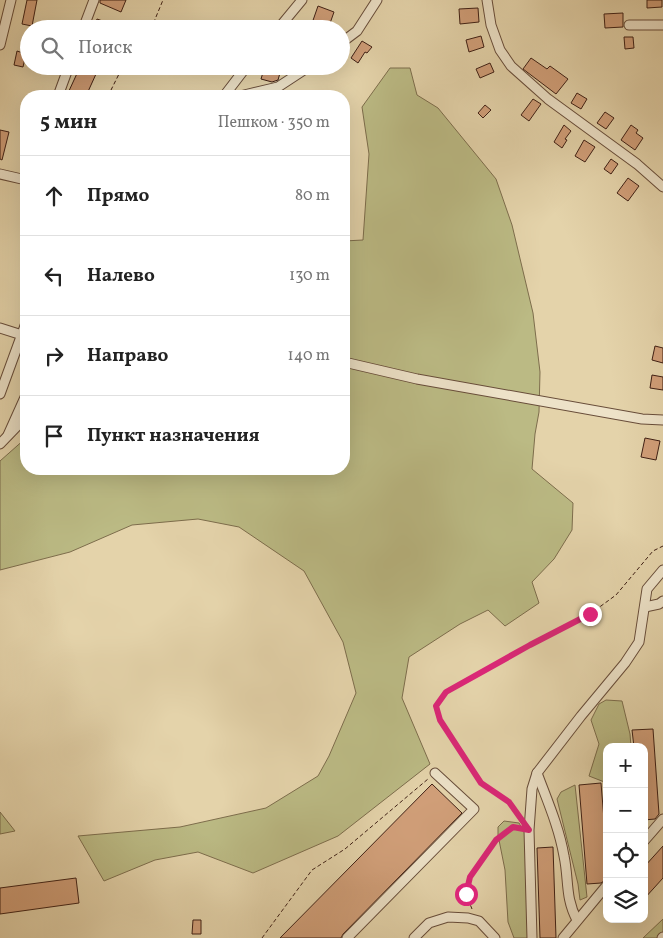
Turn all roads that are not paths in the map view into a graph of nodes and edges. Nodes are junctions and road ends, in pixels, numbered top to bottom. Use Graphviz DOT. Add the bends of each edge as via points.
graph roads {
  1 [pos="11,0"];
  2 [pos="94,0"];
  3 [pos="302,0"];
  4 [pos="377,0"];
  5 [pos="487,0"];
  6 [pos="86,20"];
  7 [pos="285,20"];
  8 [pos="629,25"];
  9 [pos="663,25"];
  10 [pos="350,36"];
  11 [pos="0,45"];
  12 [pos="66,75"];
  13 [pos="240,75"];
  14 [pos="296,75"];
  15 [pos="60,90"];
  16 [pos="229,90"];
  17 [pos="265,90"];
  18 [pos="0,174"];
  19 [pos="20,179"];
  20 [pos="663,187"];
  21 [pos="0,328"];
  22 [pos="20,334"];
  23 [pos="20,340"];
  24 [pos="350,363"];
  25 [pos="0,394"];
  26 [pos="20,408"];
  27 [pos="663,420"];
  28 [pos="20,423"];
  29 [pos="8,434"];
  30 [pos="0,444"];
  31 [pos="663,570"];
  32 [pos="663,601"];
  33 [pos="645,607"];
  34 [pos="436,773"];
  35 [pos="537,773"];
  36 [pos="663,819"];
  37 [pos="648,836"];
  38 [pos="603,891"];
  39 [pos="577,920"];
  40 [pos="347,938"];
  41 [pos="414,938"];
  42 [pos="495,938"];
  43 [pos="532,938"];
  44 [pos="563,938"];
  1 -- 11 [label="street"];
  2 -- 6 [label="street"];
  3 -- 7 [label="street"];
  4 -- 10 [label="street"];
  5 -- 20 [label="street" via="490,25 511,66 548,99"];
  8 -- 9 [label="street"];
  12 -- 15 [label="street"];
  13 -- 16 [label="street"];
  14 -- 17 [label="street" via="278,87"];
  18 -- 19 [label="street"];
  21 -- 22 [label="street"];
  23 -- 25 [label="street"];
  24 -- 27 [label="street" via="417,380"];
  26 -- 29 [label="street"];
  28 -- 29 [label="street"];
  29 -- 30 [label="street"];
  31 -- 33 [label="street" via="647,589"];
  32 -- 33 [label="street"];
  33 -- 35 [label="street" via="639,642"];
  34 -- 40 [label="street" via="474,809"];
  35 -- 39 [label="street" via="564,856 570,907"];
  35 -- 43 [label="street" via="532,789 529,830"];
  36 -- 37 [label="street"];
  38 -- 39 [label="street"];
  39 -- 44 [label="street"];
  41 -- 42 [label="street" via="429,923 448,917 479,921"];
}
